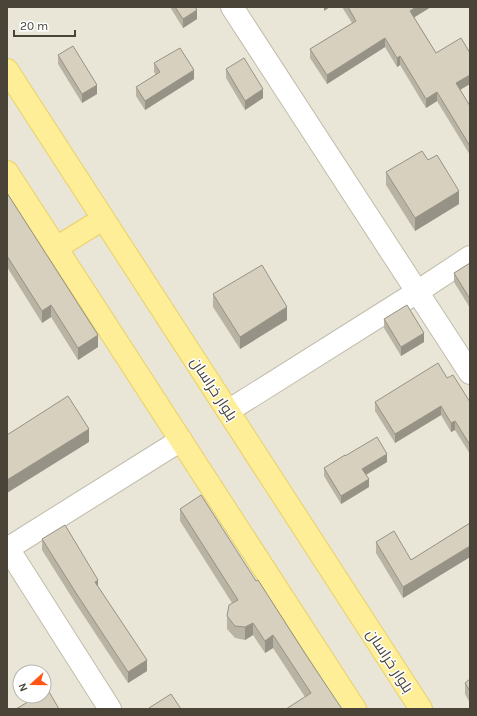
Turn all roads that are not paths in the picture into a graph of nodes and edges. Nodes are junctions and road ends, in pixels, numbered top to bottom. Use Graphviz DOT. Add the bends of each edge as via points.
graph roads {
  1 [pos="232,7"];
  2 [pos="7,70"];
  3 [pos="7,172"];
  4 [pos="103,219"];
  5 [pos="56,248"];
  6 [pos="470,257"];
  7 [pos="417,292"];
  8 [pos="470,374"];
  9 [pos="228,410"];
  10 [pos="181,440"];
  11 [pos="7,548"];
  12 [pos="110,709"];
  13 [pos="356,709"];
  14 [pos="421,709"];
  1 -- 7 [label="street"];
  2 -- 4 [label="main road, بلوار خراسان"];
  3 -- 5 [label="main road"];
  4 -- 5 [label="main road"];
  4 -- 9 [label="main road, بلوار خراسان"];
  5 -- 10 [label="main road"];
  6 -- 7 [label="street"];
  7 -- 8 [label="street"];
  7 -- 9 [label="street"];
  9 -- 14 [label="main road, بلوار خراسان"];
  10 -- 11 [label="street"];
  10 -- 13 [label="main road"];
  11 -- 12 [label="street"];
}
